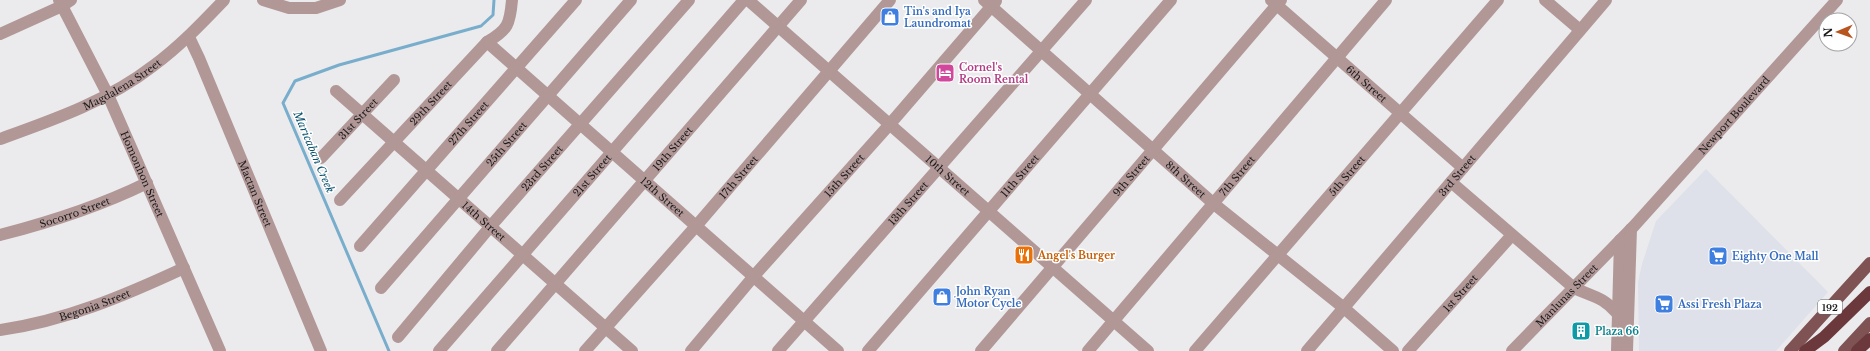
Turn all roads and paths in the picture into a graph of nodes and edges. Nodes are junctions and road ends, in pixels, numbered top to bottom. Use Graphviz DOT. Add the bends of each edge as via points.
graph roads {
  1 [pos="224,0"];
  2 [pos="263,0"];
  3 [pos="340,0"];
  4 [pos="576,0"];
  5 [pos="631,0"];
  6 [pos="689,0"];
  7 [pos="744,0"];
  8 [pos="748,0"];
  9 [pos="802,0"];
  10 [pos="890,0"];
  11 [pos="1086,0"];
  12 [pos="1171,0"];
  13 [pos="1386,0"];
  14 [pos="1498,0"];
  15 [pos="1545,0"];
  16 [pos="1606,0"];
  17 [pos="1837,0"];
  18 [pos="512,1"];
  19 [pos="64,2"];
  20 [pos="991,2"];
  21 [pos="1276,2"];
  22 [pos="778,26"];
  23 [pos="1580,30"];
  24 [pos="0,34"];
  25 [pos="189,37"];
  26 [pos="487,42"];
  27 [pos="1040,51"];
  28 [pos="1337,59"];
  29 [pos="516,67"];
  30 [pos="829,71"];
  31 [pos="394,80"];
  32 [pos="336,92"];
  33 [pos="1091,94"];
  34 [pos="108,95"];
  35 [pos="548,95"];
  36 [pos="1401,113"];
  37 [pos="363,115"];
  38 [pos="580,124"];
  39 [pos="890,124"];
  40 [pos="0,139"];
  41 [pos="393,142"];
  42 [pos="1153,149"];
  43 [pos="612,151"];
  44 [pos="321,158"];
  45 [pos="939,167"];
  46 [pos="1463,168"];
  47 [pos="426,170"];
  48 [pos="645,180"];
  49 [pos="1451,182"];
  50 [pos="147,183"];
  51 [pos="458,198"];
  52 [pos="340,200"];
  53 [pos="1214,204"];
  54 [pos="989,210"];
  55 [pos="697,225"];
  56 [pos="490,227"];
  57 [pos="1631,229"];
  58 [pos="0,235"];
  59 [pos="1512,235"];
  60 [pos="1620,240"];
  61 [pos="360,246"];
  62 [pos="522,255"];
  63 [pos="1278,255"];
  64 [pos="1870,263"];
  65 [pos="1052,267"];
  66 [pos="184,268"];
  67 [pos="754,276"];
  68 [pos="555,284"];
  69 [pos="381,288"];
  70 [pos="1574,288"];
  71 [pos="1870,292"];
  72 [pos="1344,308"];
  73 [pos="1617,314"];
  74 [pos="805,320"];
  75 [pos="1113,321"];
  76 [pos="1870,322"];
  77 [pos="606,328"];
  78 [pos="0,330"];
  79 [pos="398,337"];
  80 [pos="1870,338"];
  81 [pos="220,351"];
  82 [pos="321,351"];
  83 [pos="439,351"];
  84 [pos="497,351"];
  85 [pos="585,351"];
  86 [pos="632,351"];
  87 [pos="690,351"];
  88 [pos="778,351"];
  89 [pos="838,351"];
  90 [pos="868,351"];
  91 [pos="981,351"];
  92 [pos="1088,351"];
  93 [pos="1148,351"];
  94 [pos="1195,351"];
  95 [pos="1308,351"];
  96 [pos="1393,351"];
  97 [pos="1408,351"];
  98 [pos="1512,351"];
  99 [pos="1617,351"];
  100 [pos="1627,351"];
  101 [pos="1790,351"];
  102 [pos="1806,351"];
  103 [pos="1844,351"];
  104 [pos="1857,351"];
  1 -- 25 [label="street, Magdalena Street"];
  2 -- 3 [label="street" via="289,8 316,8"];
  4 -- 29 [label="street, 27th Street"];
  5 -- 35 [label="street, 25th Street"];
  6 -- 38 [label="street, 23rd Street"];
  7 -- 43 [label="street, 21st Street"];
  8 -- 22 [label="street, 10th Street"];
  9 -- 22 [label="street, 19th Street"];
  10 -- 30 [label="street, 17th Street"];
  11 -- 27 [label="street, 13th Street"];
  12 -- 33 [label="street, 11th Street"];
  13 -- 28 [label="street, 7th Street"];
  14 -- 36 [label="street, 5th Street"];
  15 -- 23 [label="street"];
  16 -- 23 [label="street, 3rd Street"];
  17 -- 57 [label="street, Newport Boulevard"];
  18 -- 26 [label="street, 29th Street" via="505,30"];
  19 -- 24 [label="street"];
  19 -- 34 [label="street, Homonhon Street"];
  20 -- 27 [label="street, 8th Street"];
  20 -- 39 [label="street, 15th Street"];
  21 -- 28 [label="street, 6th Street"];
  21 -- 42 [label="street, 9th Street"];
  22 -- 30 [label="street, 10th Street"];
  22 -- 48 [label="street, 19th Street"];
  23 -- 46 [label="street, 3rd Street"];
  25 -- 34 [label="street, Magdalena Street" via="153,67"];
  25 -- 82 [label="street, Mactan Street"];
  26 -- 29 [label="street, 12th Street"];
  26 -- 41 [label="street, 29th Street"];
  27 -- 33 [label="street, 8th Street"];
  27 -- 45 [label="street, 13th Street"];
  28 -- 36 [label="street, 6th Street"];
  28 -- 53 [label="street, 7th Street"];
  29 -- 35 [label="street, 12th Street"];
  29 -- 47 [label="street, 27th Street"];
  30 -- 39 [label="street, 10th Street"];
  30 -- 55 [label="street, 17th Street"];
  31 -- 37 [label="street, 31st Street"];
  32 -- 37 [label="street, 14th Street"];
  33 -- 42 [label="street, 8th Street"];
  33 -- 54 [label="street, 11th Street"];
  34 -- 40 [label="street, Magdalena Street" via="51,121"];
  34 -- 50 [label="street, Homonhon Street"];
  35 -- 38 [label="street, 12th Street"];
  35 -- 51 [label="street, 25th Street"];
  36 -- 46 [label="street, 6th Street"];
  36 -- 63 [label="street, 5th Street"];
  37 -- 41 [label="street, 14th Street"];
  37 -- 44 [label="street, 31st Street"];
  38 -- 43 [label="street, 12th Street"];
  38 -- 56 [label="street, 23rd Street"];
  39 -- 45 [label="street, 10th Street"];
  39 -- 67 [label="street, 15th Street"];
  41 -- 47 [label="street, 14th Street"];
  41 -- 52 [label="street, 29th Street"];
  42 -- 53 [label="street, 8th Street"];
  42 -- 65 [label="street, 9th Street"];
  43 -- 48 [label="street, 12th Street"];
  43 -- 62 [label="street, 21st Street"];
  45 -- 54 [label="street, 10th Street"];
  45 -- 74 [label="street, 13th Street"];
  46 -- 49 [label="street, 3rd Street"];
  47 -- 51 [label="street, 14th Street"];
  47 -- 61 [label="street, 27th Street"];
  48 -- 55 [label="street, 12th Street"];
  48 -- 68 [label="street, 19th Street"];
  49 -- 59 [label="street"];
  49 -- 72 [label="street, 3rd Street"];
  50 -- 58 [label="street, Socorro Street" via="93,207"];
  50 -- 66 [label="street, Homonhon Street"];
  51 -- 56 [label="street, 14th Street"];
  51 -- 69 [label="street, 25th Street"];
  53 -- 63 [label="street, 8th Street"];
  53 -- 75 [label="street, 7th Street"];
  54 -- 65 [label="street, 10th Street"];
  54 -- 90 [label="street, 11th Street"];
  55 -- 67 [label="street, 12th Street"];
  55 -- 77 [label="street, 17th Street"];
  56 -- 62 [label="street, 14th Street"];
  56 -- 79 [label="street, 23rd Street"];
  57 -- 60 [label="street, Newport Boulevard"];
  57 -- 100 [label="street"];
  59 -- 70 [label="street"];
  59 -- 97 [label="street, 1st Street"];
  60 -- 70 [label="street, Manlunas Street"];
  60 -- 73 [label="street"];
  62 -- 68 [label="street, 14th Street"];
  62 -- 83 [label="street, 21st Street"];
  63 -- 72 [label="street, 8th Street"];
  63 -- 94 [label="street, 5th Street"];
  64 -- 101 [label="main road, 192"];
  65 -- 75 [label="street, 10th Street"];
  65 -- 91 [label="street, 9th Street"];
  66 -- 78 [label="street, Begonia Street" via="129,294 22,327"];
  66 -- 81 [label="street, Homonhon Street"];
  67 -- 74 [label="street, 12th Street"];
  67 -- 87 [label="street, 15th Street"];
  68 -- 77 [label="street, 14th Street"];
  68 -- 84 [label="street, 19th Street"];
  70 -- 73 [label="street" via="1598,296"];
  70 -- 98 [label="street, Manlunas Street"];
  71 -- 102 [label="highway"];
  72 -- 95 [label="street, 3rd Street"];
  72 -- 96 [label="street, 8th Street"];
  73 -- 99 [label="street"];
  74 -- 88 [label="street, 13th Street"];
  74 -- 89 [label="street, 12th Street"];
  75 -- 92 [label="street, 7th Street"];
  75 -- 93 [label="street, 10th Street"];
  76 -- 103 [label="main road"];
  77 -- 85 [label="street, 17th Street"];
  77 -- 86 [label="street, 14th Street"];
  80 -- 104 [label="highway"];
}
